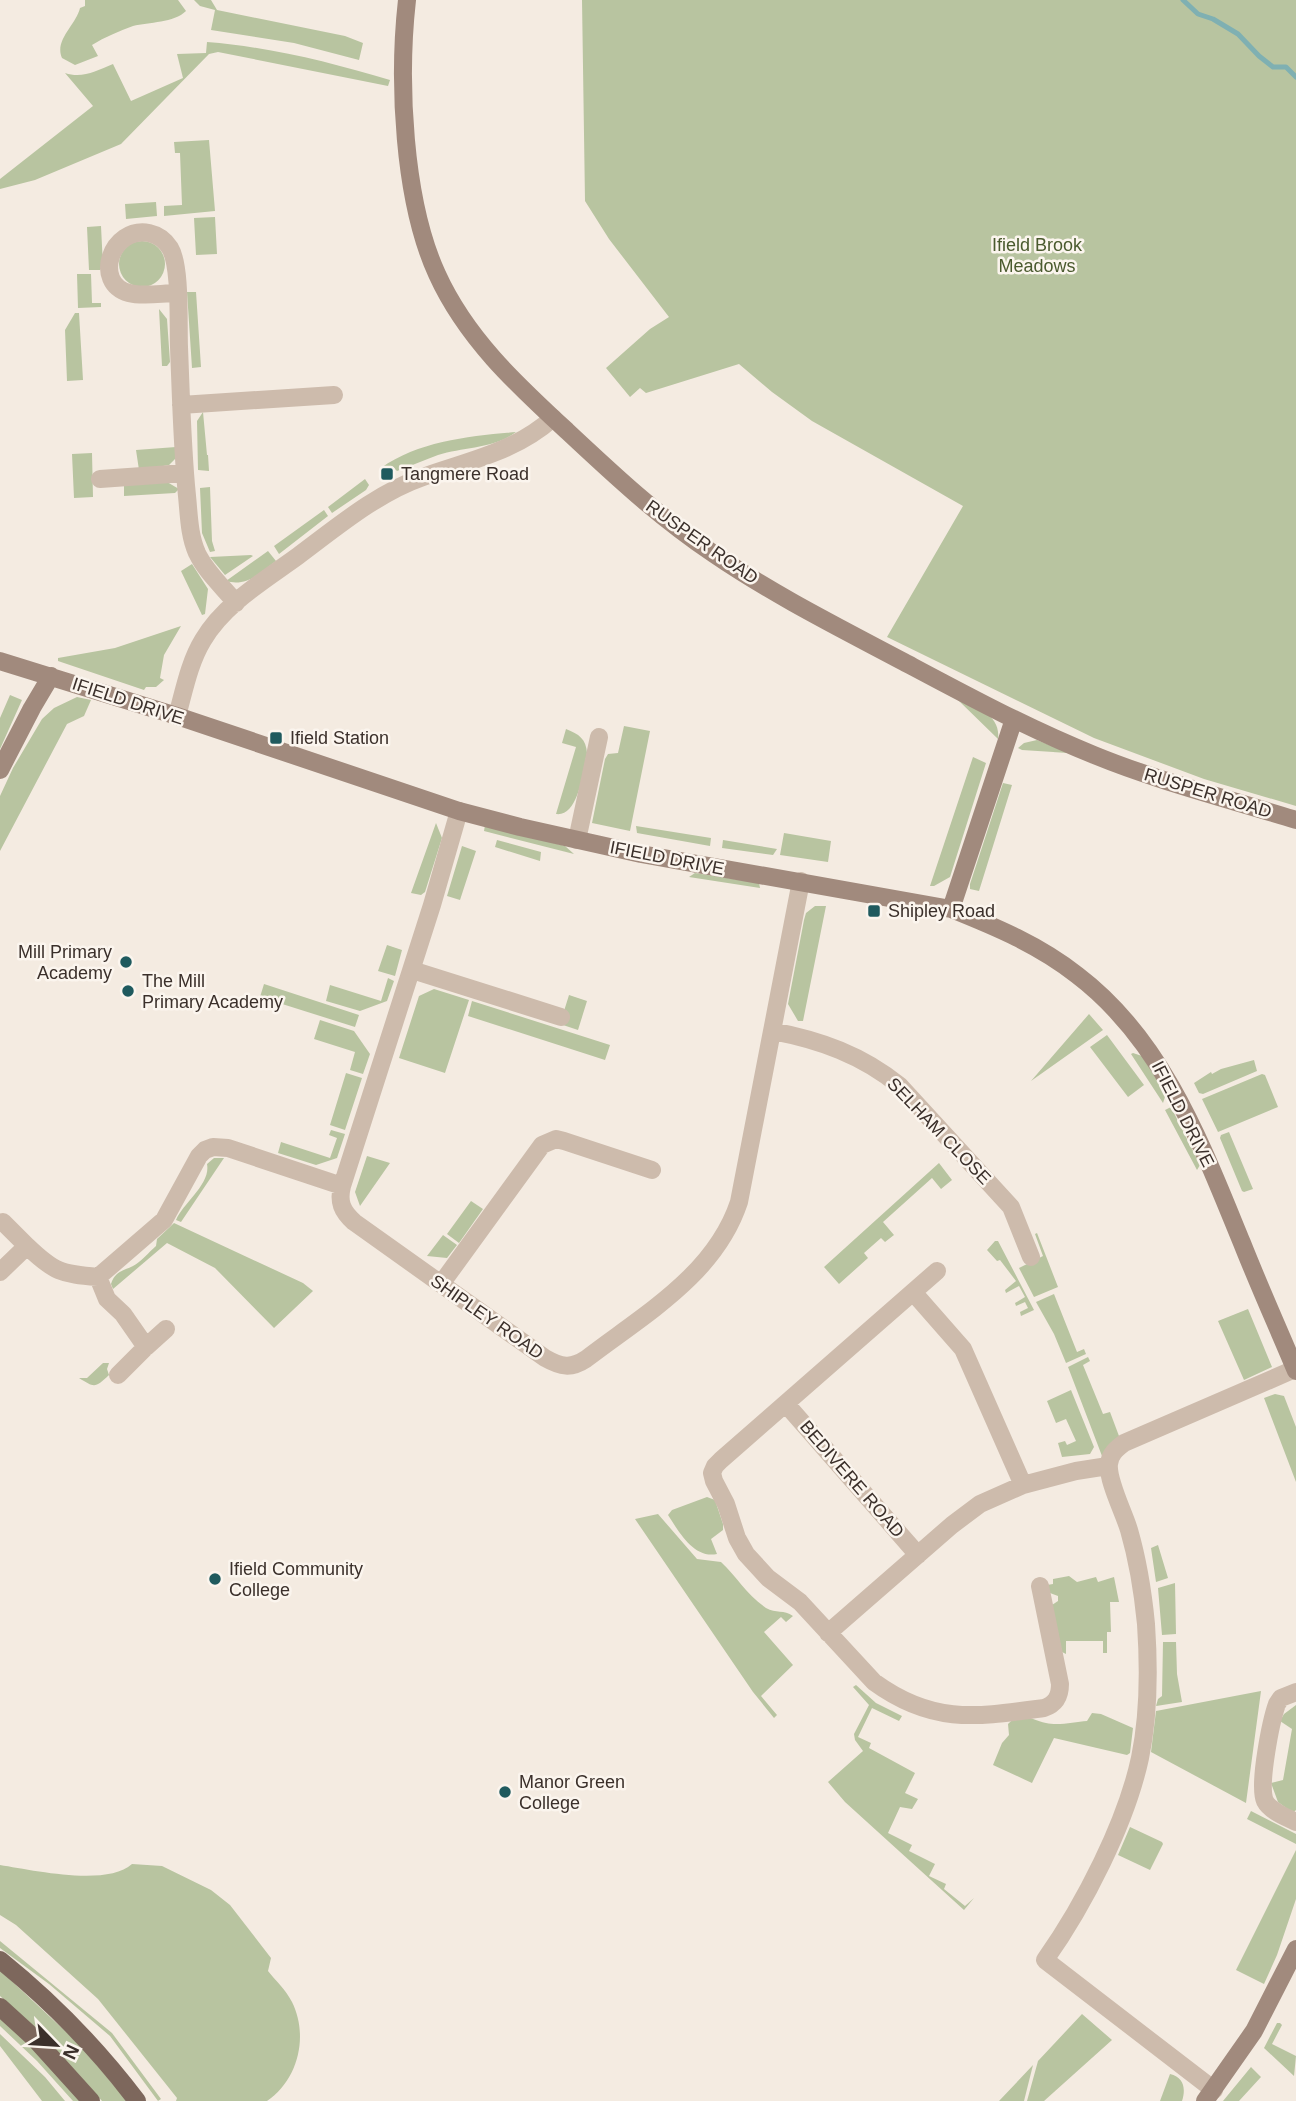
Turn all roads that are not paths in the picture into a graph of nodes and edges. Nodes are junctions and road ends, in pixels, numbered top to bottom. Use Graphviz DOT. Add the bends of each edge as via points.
graph roads {
  1 [pos="407,0"];
  2 [pos="177,293"];
  3 [pos="334,395"];
  4 [pos="181,405"];
  5 [pos="553,418"];
  6 [pos="185,473"];
  7 [pos="100,479"];
  8 [pos="236,603"];
  9 [pos="0,661"];
  10 [pos="51,676"];
  11 [pos="177,716"];
  12 [pos="1014,719"];
  13 [pos="600,737"];
  14 [pos="0,770"];
  15 [pos="459,811"];
  16 [pos="1296,820"];
  17 [pos="577,840"];
  18 [pos="801,881"];
  19 [pos="951,909"];
  20 [pos="412,970"];
  21 [pos="561,1017"];
  22 [pos="772,1031"];
  23 [pos="652,1170"];
  24 [pos="342,1186"];
  25 [pos="2,1222"];
  26 [pos="27,1246"];
  27 [pos="1031,1257"];
  28 [pos="937,1271"];
  29 [pos="0,1272"];
  30 [pos="98,1277"];
  31 [pos="441,1284"];
  32 [pos="913,1292"];
  33 [pos="166,1329"];
  34 [pos="146,1347"];
  35 [pos="1296,1370"];
  36 [pos="118,1375"];
  37 [pos="786,1404"];
  38 [pos="1108,1466"];
  39 [pos="1023,1485"];
  40 [pos="918,1555"];
  41 [pos="1040,1586"];
  42 [pos="828,1633"];
  43 [pos="1296,1692"];
  44 [pos="1296,1822"];
  45 [pos="1296,1949"];
  46 [pos="0,1960"];
  47 [pos="0,2007"];
  48 [pos="1210,2096"];
  49 [pos="92,2101"];
  50 [pos="137,2101"];
  1 -- 5 [label="street, RUSPER ROAD" via="405,114 415,196 430,256 451,301 483,348"];
  2 -- 4 [label="street"];
  3 -- 4 [label="street"];
  4 -- 6 [label="street"];
  5 -- 8 [label="street" via="508,449 423,477 382,497"];
  5 -- 12 [label="street, RUSPER ROAD" via="647,504 714,555"];
  6 -- 7 [label="street"];
  6 -- 8 [label="street" via="197,552"];
  8 -- 11 [label="street" via="203,640"];
  9 -- 10 [label="street, IFIELD DRIVE"];
  10 -- 11 [label="street, IFIELD DRIVE"];
  10 -- 14 [label="street"];
  11 -- 15 [label="street, IFIELD DRIVE"];
  12 -- 16 [label="street, RUSPER ROAD" via="1116,763"];
  12 -- 19 [label="street"];
  13 -- 17 [label="street"];
  15 -- 17 [label="street, IFIELD DRIVE"];
  15 -- 20 [label="street"];
  17 -- 18 [label="street, IFIELD DRIVE"];
  18 -- 19 [label="street, IFIELD DRIVE"];
  18 -- 22 [label="street, SHIPLEY ROAD"];
  19 -- 35 [label="street, IFIELD DRIVE" via="1005,931 1079,976 1153,1055 1210,1167"];
  20 -- 21 [label="street"];
  20 -- 24 [label="street"];
  22 -- 27 [label="street, SELHAM CLOSE" via="849,1053 900,1086 1011,1207"];
  22 -- 31 [label="street, SHIPLEY ROAD" via="739,1202 723,1238 688,1280 586,1359 570,1367 554,1364"];
  23 -- 31 [label="street" via="548,1141"];
  24 -- 30 [label="street" via="229,1148 213,1147 199,1156 164,1220"];
  24 -- 31 [label="street, SHIPLEY ROAD" via="340,1203 348,1216"];
  25 -- 26 [label="street"];
  26 -- 29 [label="street"];
  26 -- 30 [label="street" via="64,1273"];
  28 -- 32 [label="street, BEDIVERE ROAD"];
  30 -- 34 [label="street" via="104,1293"];
  32 -- 37 [label="street, BEDIVERE ROAD"];
  32 -- 39 [label="street" via="963,1349"];
  33 -- 34 [label="street"];
  34 -- 36 [label="street"];
  35 -- 38 [label="street" via="1124,1443"];
  37 -- 40 [label="street, BEDIVERE ROAD"];
  37 -- 42 [label="street, BEDIVERE ROAD" via="712,1473 746,1554"];
  38 -- 39 [label="street, BEDIVERE ROAD"];
  38 -- 48 [label="street" via="1129,1530 1143,1600 1145,1726 1113,1835 1045,1960"];
  39 -- 40 [label="street, BEDIVERE ROAD" via="966,1513"];
  40 -- 42 [label="street, BEDIVERE ROAD"];
  41 -- 42 [label="street" via="1060,1684 1057,1700 1044,1708 963,1716 920,1707 874,1682"];
  43 -- 44 [label="street" via="1281,1698 1274,1713 1263,1790 1271,1808"];
  45 -- 48 [label="street" via="1254,2031"];
  46 -- 50 [label="main road" via="82,2034"];
  47 -- 49 [label="main road"];
}
